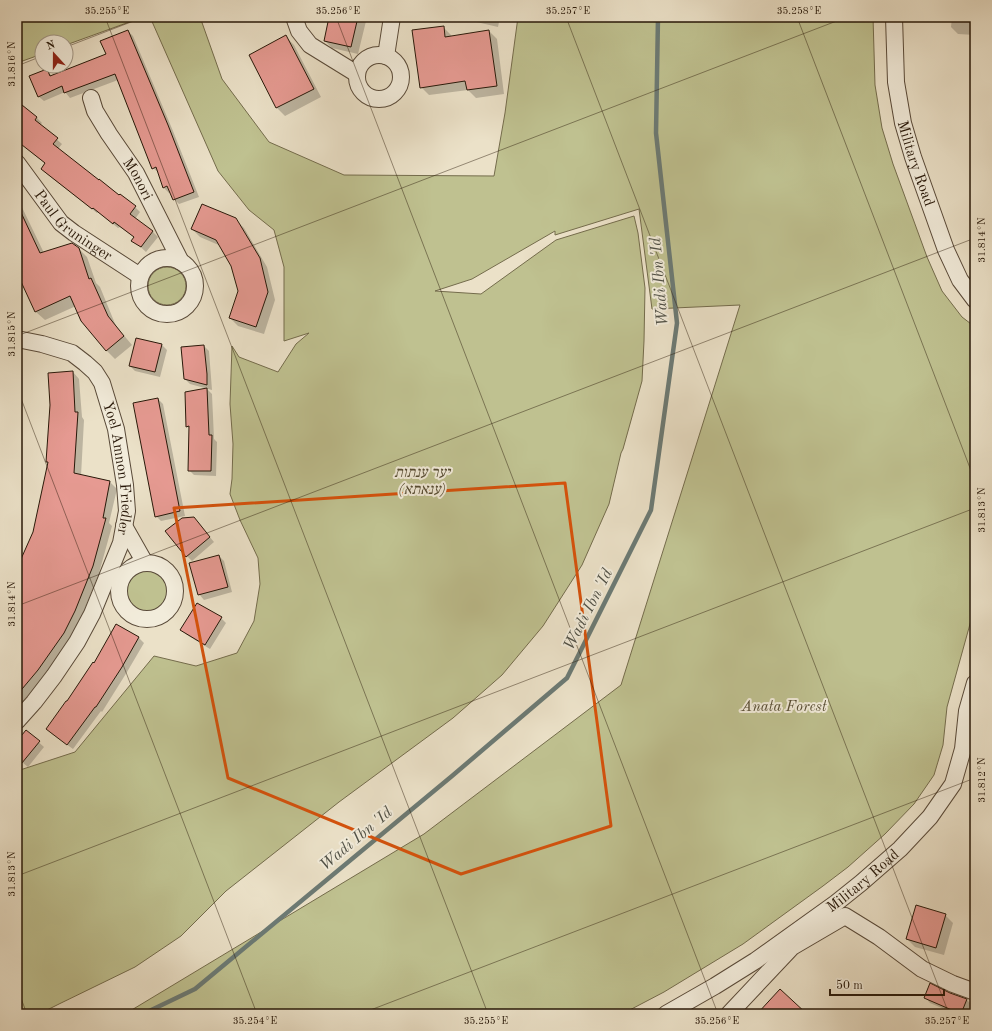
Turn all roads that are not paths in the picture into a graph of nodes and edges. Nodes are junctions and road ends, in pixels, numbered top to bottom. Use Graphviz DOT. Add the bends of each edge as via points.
graph roads {
  1 [pos="294,17"];
  2 [pos="392,17"];
  3 [pos="894,17"];
  4 [pos="386,56"];
  5 [pos="357,74"];
  6 [pos="90,98"];
  7 [pos="17,163"];
  8 [pos="181,262"];
  9 [pos="140,276"];
  10 [pos="975,300"];
  11 [pos="17,339"];
  12 [pos="124,526"];
  13 [pos="145,563"];
  14 [pos="975,683"];
  15 [pos="17,720"];
  16 [pos="975,992"];
  17 [pos="666,1014"];
  18 [pos="729,1014"];
  1 -- 5 [label="street" via="298,31 310,45"];
  2 -- 4 [label="street"];
  3 -- 10 [label="street, Military Road" via="896,82 903,123 946,250 960,280"];
  4 -- 5 [label="street" via="373,56 366,60 360,65"];
  4 -- 5 [label="street" via="398,65 401,73 399,88 392,95 378,99 366,95 360,89"];
  6 -- 8 [label="street, Monori" via="109,134 136,173"];
  7 -- 9 [label="street, Paul Gruninger" via="61,223"];
  8 -- 9 [label="street" via="163,258 145,268"];
  8 -- 9 [label="street" via="189,268 194,277 194,294 182,309 172,313 163,314 146,304 140,295"];
  11 -- 12 [label="street, Yoel Amnon Friedler" via="72,353 95,372 102,383 116,429 124,478 127,511"];
  12 -- 13 [label="street"];
  12 -- 15 [label="street, Yoel Amnon Friedler" via="121,543 92,614 77,642 54,676"];
  14 -- 17 [label="street, Military Road" via="967,711 964,749 953,784 930,817 900,849 836,903 755,961"];
  16 -- 18 [label="street" via="922,969 880,937 845,916 792,947"];
}
